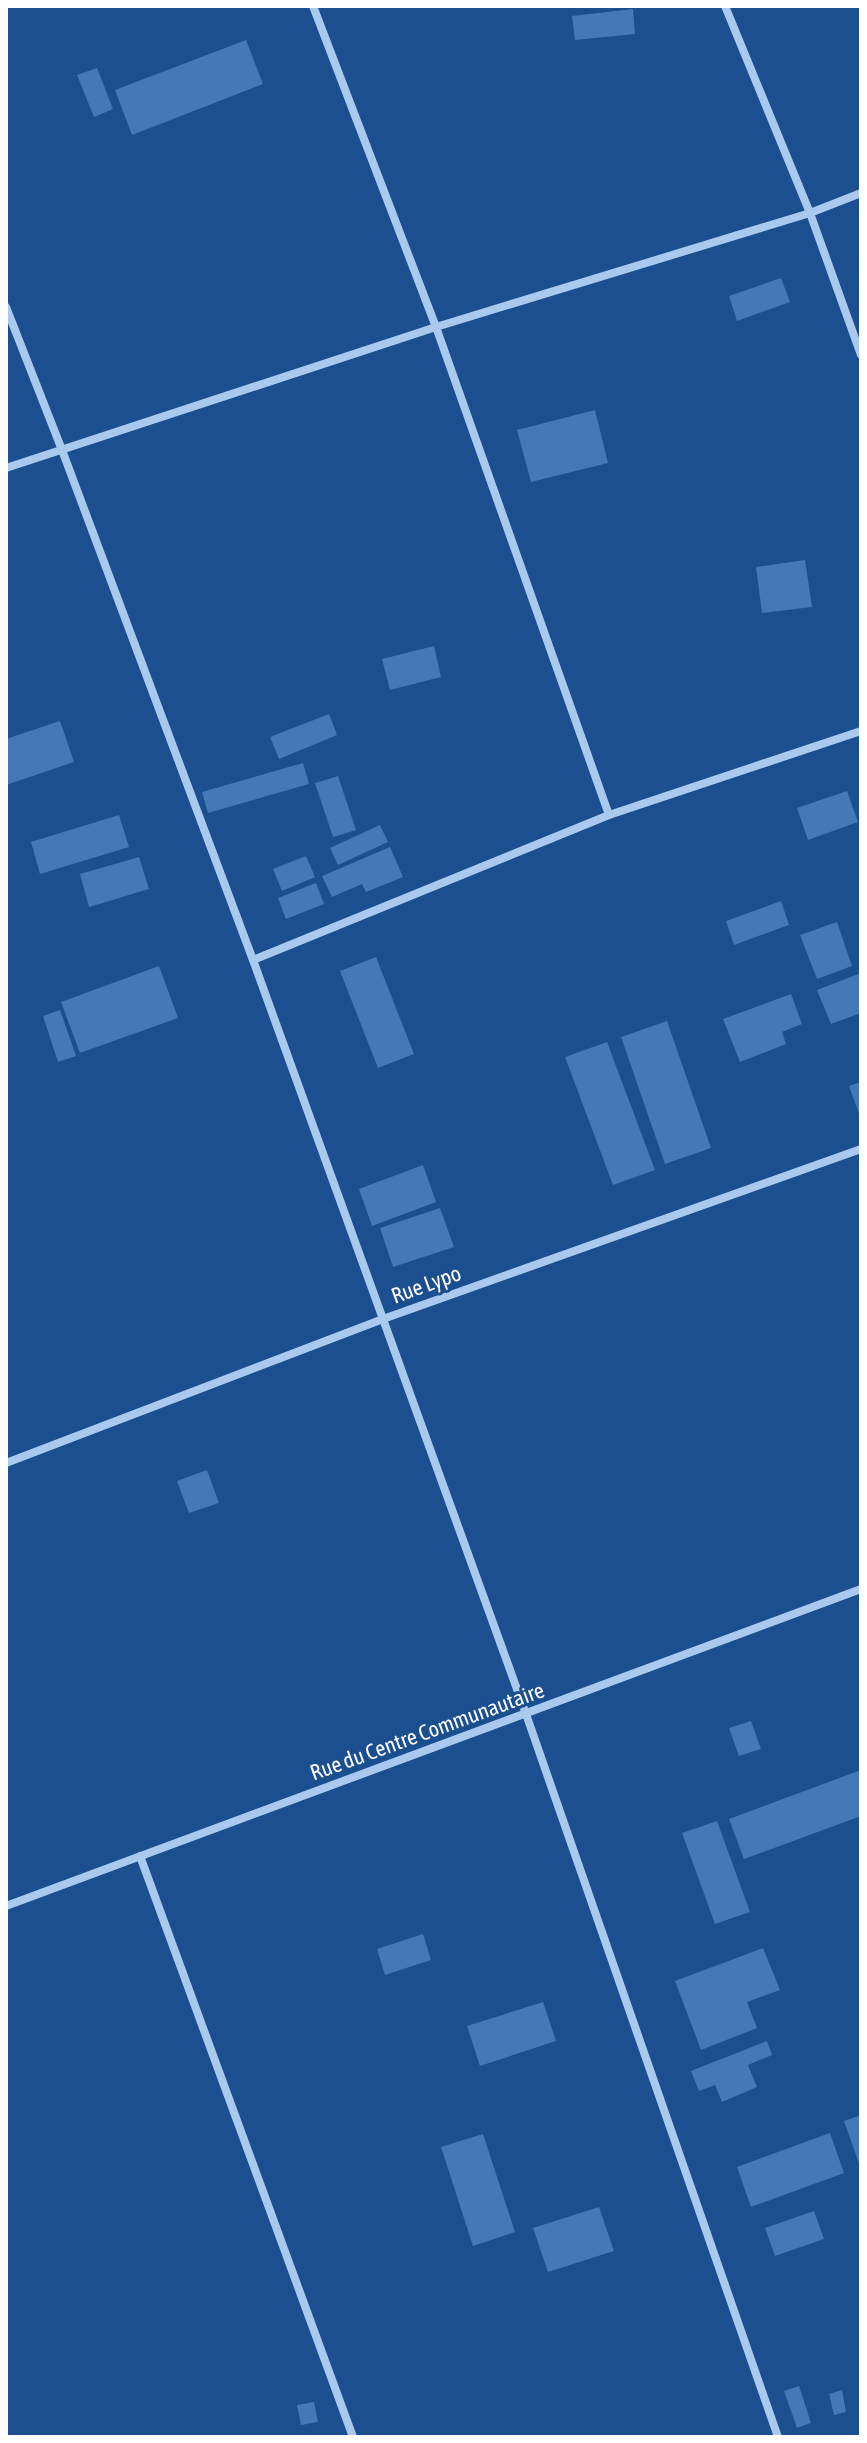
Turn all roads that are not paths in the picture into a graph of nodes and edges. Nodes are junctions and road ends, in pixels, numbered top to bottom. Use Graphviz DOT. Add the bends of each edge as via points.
graph roads {
  1 [pos="313,6"];
  2 [pos="725,6"];
  3 [pos="861,193"];
  4 [pos="810,213"];
  5 [pos="6,307"];
  6 [pos="436,327"];
  7 [pos="861,355"];
  8 [pos="62,450"];
  9 [pos="6,468"];
  10 [pos="861,731"];
  11 [pos="609,815"];
  12 [pos="253,960"];
  13 [pos="861,1149"];
  14 [pos="383,1319"];
  15 [pos="6,1463"];
  16 [pos="861,1589"];
  17 [pos="526,1714"];
  18 [pos="140,1856"];
  19 [pos="6,1906"];
  20 [pos="353,2437"];
  21 [pos="778,2437"];
  1 -- 6 [label="street"];
  2 -- 4 [label="street"];
  3 -- 4 [label="street"];
  4 -- 6 [label="street"];
  4 -- 7 [label="street"];
  5 -- 8 [label="street"];
  6 -- 8 [label="street"];
  6 -- 11 [label="street"];
  8 -- 9 [label="street"];
  8 -- 12 [label="street"];
  10 -- 11 [label="street"];
  11 -- 12 [label="street"];
  12 -- 14 [label="street"];
  13 -- 14 [label="street, Rue Lypo"];
  14 -- 15 [label="street, Rue Lypo"];
  14 -- 17 [label="street"];
  16 -- 17 [label="street, Rue du Centre Communautaire"];
  17 -- 18 [label="street, Rue du Centre Communautaire"];
  17 -- 21 [label="street"];
  18 -- 19 [label="street, Rue du Centre Communautaire"];
  18 -- 20 [label="street"];
}
